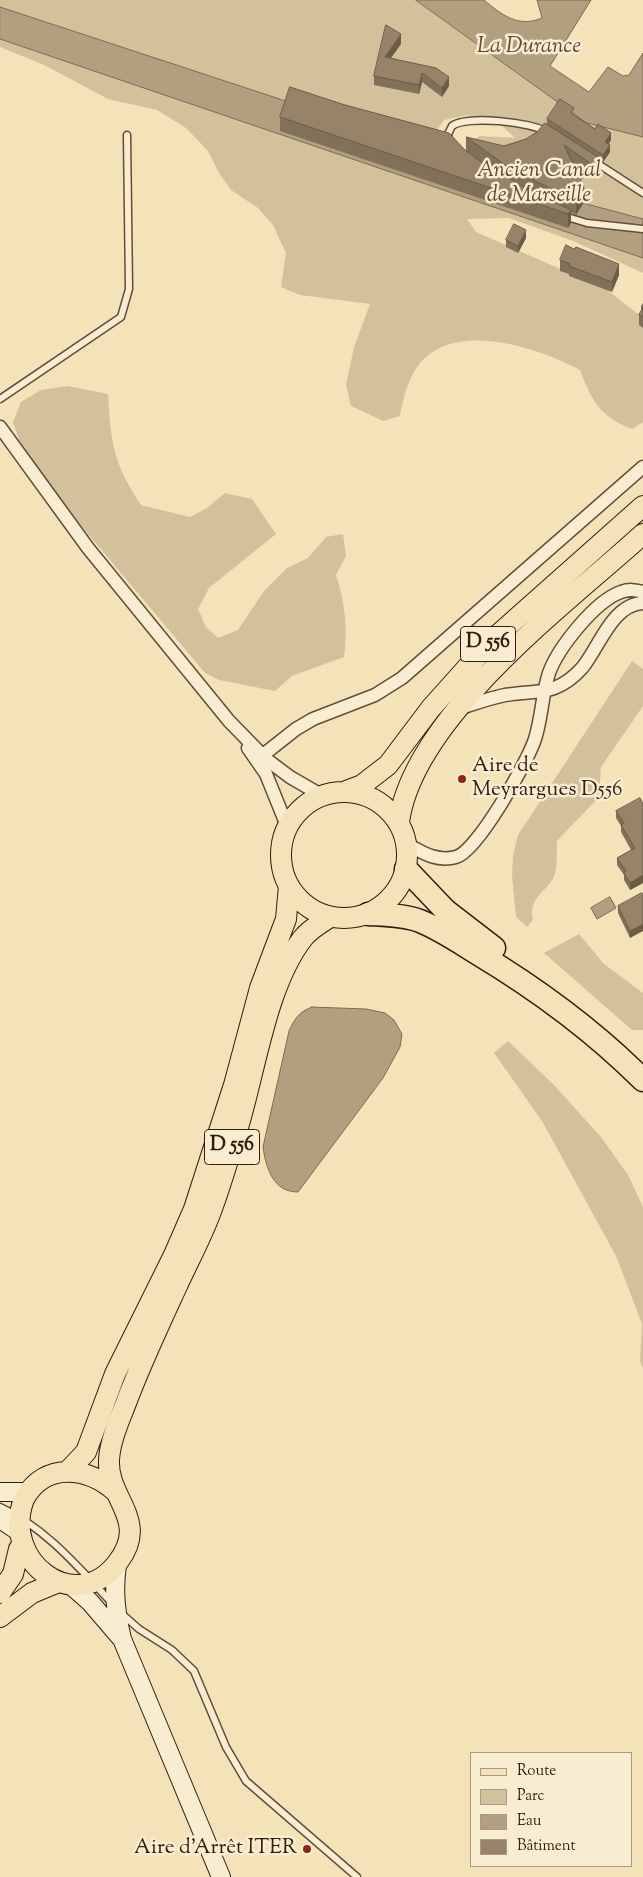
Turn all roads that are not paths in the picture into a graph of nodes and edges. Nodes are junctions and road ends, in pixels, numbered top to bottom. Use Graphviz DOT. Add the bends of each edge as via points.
graph roads {
  1 [pos="127,135"];
  2 [pos="557,138"];
  3 [pos="453,145"];
  4 [pos="588,158"];
  5 [pos="643,193"];
  6 [pos="559,214"];
  7 [pos="643,229"];
  8 [pos="0,399"];
  9 [pos="0,427"];
  10 [pos="643,467"];
  11 [pos="643,506"];
  12 [pos="643,534"];
  13 [pos="643,592"];
  14 [pos="643,604"];
  15 [pos="544,692"];
  16 [pos="458,708"];
  17 [pos="229,721"];
  18 [pos="263,755"];
  19 [pos="346,791"];
  20 [pos="321,795"];
  21 [pos="399,822"];
  22 [pos="287,826"];
  23 [pos="407,844"];
  24 [pos="406,869"];
  25 [pos="289,886"];
  26 [pos="368,914"];
  27 [pos="330,917"];
  28 [pos="643,1058"];
  29 [pos="643,1080"];
  30 [pos="68,1471"];
  31 [pos="0,1492"];
  32 [pos="28,1492"];
  33 [pos="116,1492"];
  34 [pos="8,1518"];
  35 [pos="19,1549"];
  36 [pos="117,1565"];
  37 [pos="73,1583"];
  38 [pos="0,1593"];
  39 [pos="115,1606"];
  40 [pos="0,1617"];
  41 [pos="122,1640"];
  42 [pos="221,1877"];
  43 [pos="357,1877"];
  1 -- 8 [label="lane" via="129,289 121,317"];
  2 -- 3 [label="lane" via="532,124 465,121 456,123 450,130 448,137"];
  4 -- 5 [label="lane"];
  6 -- 7 [label="lane" via="587,223"];
  9 -- 17 [label="street" via="88,548"];
  10 -- 18 [label="street" via="402,678 375,695 302,726"];
  11 -- 19 [label="main road, D 556" via="491,641 431,708 388,765 362,785"];
  12 -- 16 [label="main road, D 556" via="526,638"];
  13 -- 15 [label="street" via="632,589 619,592 600,605 556,657"];
  14 -- 15 [label="street" via="624,610 615,618 582,668 564,684"];
  15 -- 16 [label="street" via="491,698"];
  15 -- 23 [label="street" via="542,714 523,765 479,838 467,852 458,857 432,858"];
  16 -- 21 [label="main road, D 556" via="410,780"];
  17 -- 18 [label="street"];
  17 -- 22 [label="street" via="266,774"];
  18 -- 20 [label="street" via="290,777"];
  19 -- 20 [label="main road"];
  19 -- 21 [label="main road" via="377,800"];
  20 -- 22 [label="main road" via="301,808"];
  21 -- 23 [label="main road"];
  22 -- 25 [label="main road" via="281,846 282,866"];
  23 -- 24 [label="main road"];
  24 -- 26 [label="main road" via="399,888 386,903"];
  24 -- 28 [label="highway" via="446,911 476,936 537,977"];
  25 -- 27 [label="main road" via="306,906"];
  25 -- 30 [label="main road, D 556" via="286,919 260,988 234,1086 194,1209 115,1374 86,1452"];
  26 -- 27 [label="main road"];
  26 -- 29 [label="highway" via="397,915 420,921 492,962 593,1035"];
  27 -- 33 [label="main road, D 556" via="304,937 277,990 210,1214 142,1362 118,1423 109,1460"];
  30 -- 32 [label="main road" via="53,1474"];
  30 -- 33 [label="main road" via="86,1473 103,1480"];
  31 -- 32 [label="main road"];
  32 -- 34 [label="main road"];
  33 -- 36 [label="main road" via="125,1505 129,1520 125,1551"];
  34 -- 35 [label="main road"];
  34 -- 37 [label="lane" via="55,1545"];
  35 -- 37 [label="main road" via="34,1570"];
  35 -- 38 [label="main road" via="13,1574"];
  36 -- 37 [label="main road" via="97,1580"];
  36 -- 39 [label="main road" via="113,1589"];
  37 -- 39 [label="lane"];
  37 -- 40 [label="main road" via="32,1593"];
  37 -- 41 [label="main road"];
  39 -- 41 [label="main road"];
  39 -- 43 [label="lane" via="139,1629 183,1659 194,1671 226,1747 246,1781"];
  41 -- 42 [label="main road"];
}
